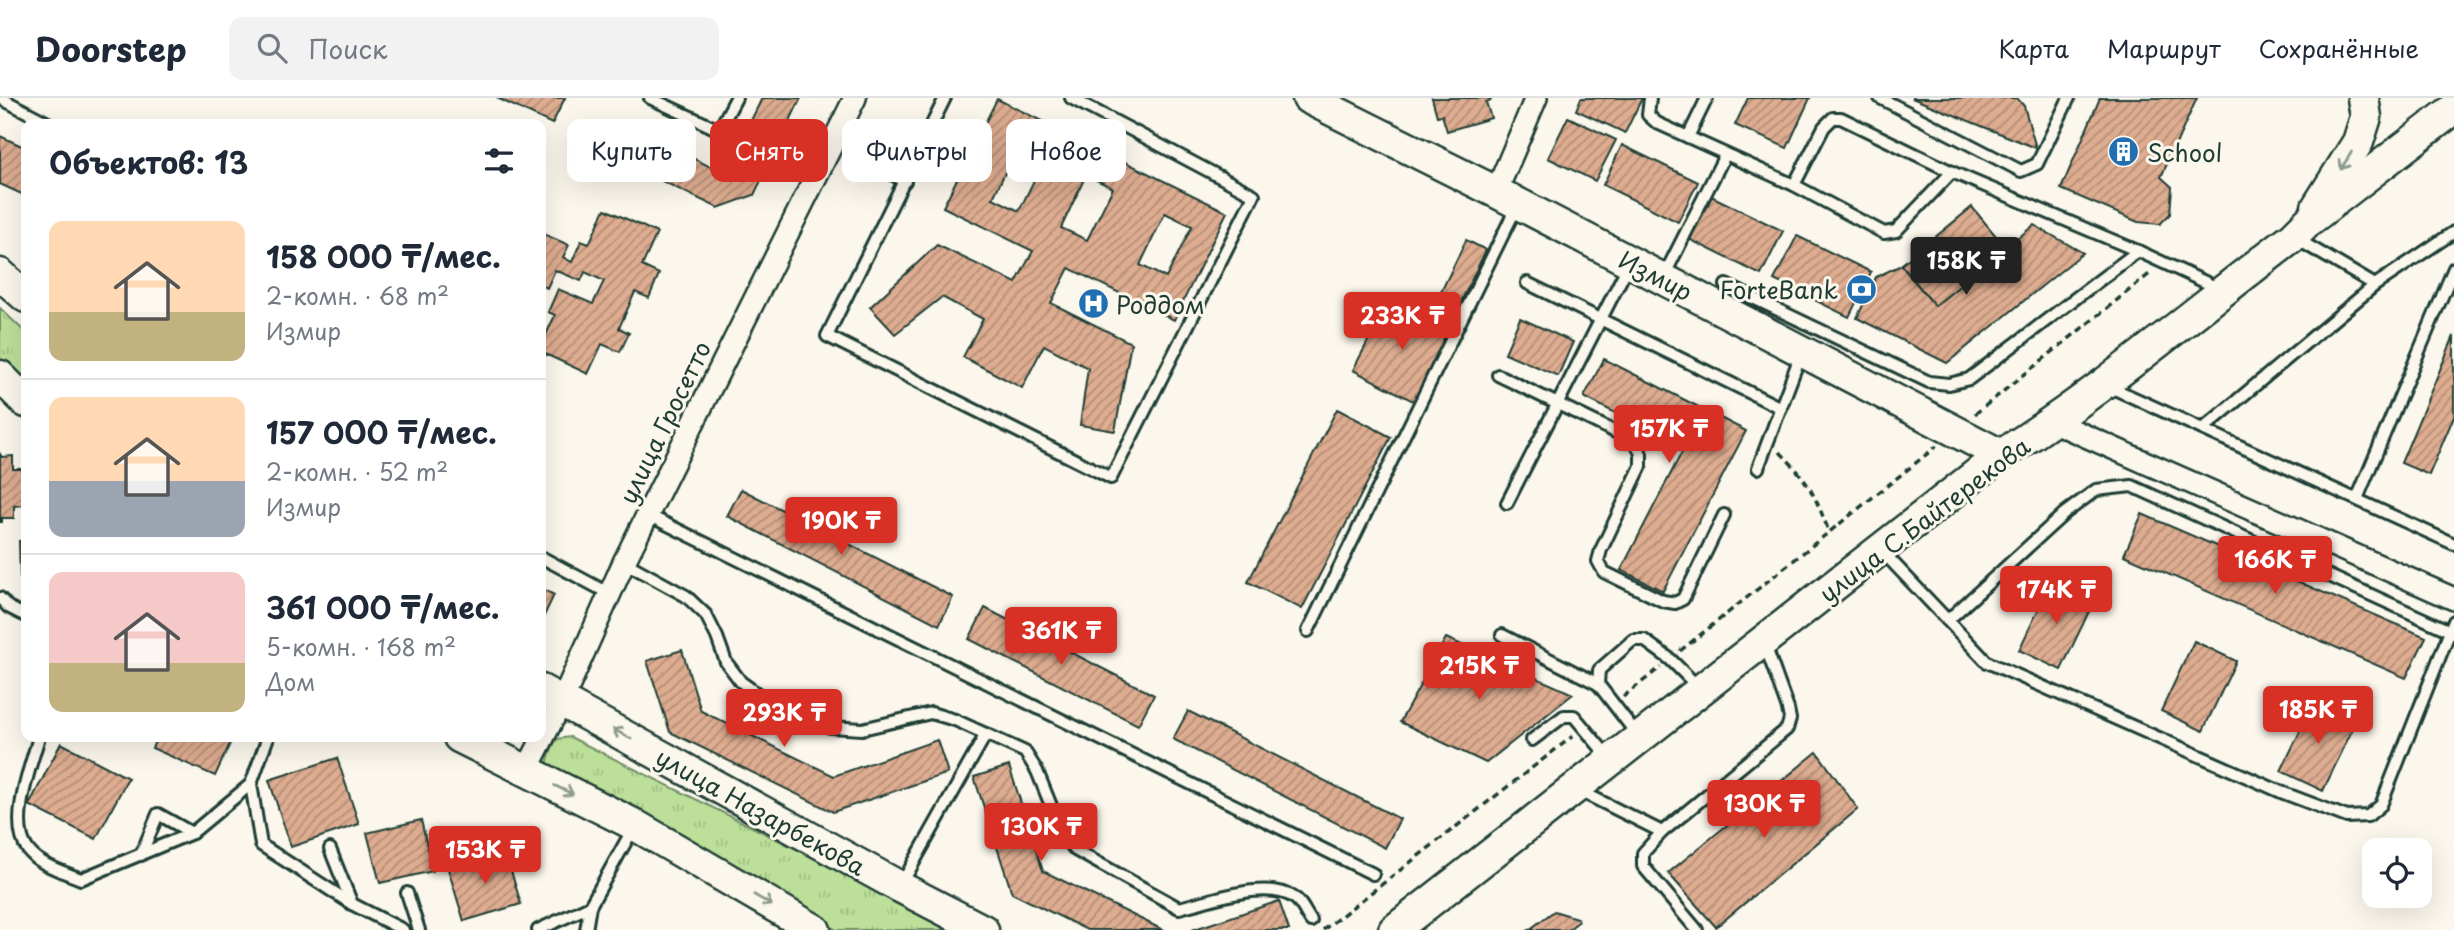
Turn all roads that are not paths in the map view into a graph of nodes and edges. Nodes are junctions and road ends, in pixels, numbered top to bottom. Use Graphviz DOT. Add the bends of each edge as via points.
graph roads {
  1 [pos="0,98"];
  2 [pos="650,98"];
  3 [pos="736,98"];
  4 [pos="855,98"];
  5 [pos="945,98"];
  6 [pos="1071,98"];
  7 [pos="1308,98"];
  8 [pos="1536,98"];
  9 [pos="1650,98"];
  10 [pos="1707,98"];
  11 [pos="1880,98"];
  12 [pos="2069,98"];
  13 [pos="2363,98"];
  14 [pos="2454,109"];
  15 [pos="40,119"];
  16 [pos="935,119"];
  17 [pos="1688,136"];
  18 [pos="1725,155"];
  19 [pos="1952,172"];
  20 [pos="904,182"];
  21 [pos="1794,185"];
  22 [pos="1507,197"];
  23 [pos="2302,228"];
  24 [pos="2454,232"];
  25 [pos="2138,251"];
  26 [pos="1631,262"];
  27 [pos="2454,268"];
  28 [pos="0,274"];
  29 [pos="1662,278"];
  30 [pos="1527,283"];
  31 [pos="1726,285"];
  32 [pos="2375,285"];
  33 [pos="2222,290"];
  34 [pos="21,293"];
  35 [pos="1601,320"];
  36 [pos="1802,351"];
  37 [pos="1498,375"];
  38 [pos="0,376"];
  39 [pos="2106,384"];
  40 [pos="21,397"];
  41 [pos="1558,404"];
  42 [pos="1781,408"];
  43 [pos="2054,422"];
  44 [pos="2203,429"];
  45 [pos="2001,455"];
  46 [pos="1758,468"];
  47 [pos="2357,499"];
  48 [pos="1507,503"];
  49 [pos="648,515"];
  50 [pos="1724,515"];
  51 [pos="2454,544"];
  52 [pos="1881,551"];
  53 [pos="546,559"];
  54 [pos="624,562"];
  55 [pos="610,594"];
  56 [pos="0,597"];
  57 [pos="2454,599"];
  58 [pos="21,614"];
  59 [pos="1948,620"];
  60 [pos="2452,626"];
  61 [pos="1308,631"];
  62 [pos="1502,635"];
  63 [pos="1764,642"];
  64 [pos="1598,684"];
  65 [pos="1702,691"];
  66 [pos="551,696"];
  67 [pos="986,734"];
  68 [pos="1640,739"];
  69 [pos="1532,740"];
  70 [pos="38,742"];
  71 [pos="266,742"];
  72 [pos="469,742"];
  73 [pos="536,742"];
  74 [pos="1612,761"];
  75 [pos="526,771"];
  76 [pos="251,784"];
  77 [pos="1576,789"];
  78 [pos="635,825"];
  79 [pos="1662,832"];
  80 [pos="192,833"];
  81 [pos="330,849"];
  82 [pos="141,855"];
  83 [pos="1373,874"];
  84 [pos="900,887"];
  85 [pos="407,893"];
  86 [pos="352,904"];
  87 [pos="590,906"];
  88 [pos="1311,921"];
  89 [pos="403,930"];
  90 [pos="419,930"];
  91 [pos="538,930"];
  92 [pos="586,930"];
  93 [pos="815,930"];
  94 [pos="983,930"];
  95 [pos="1394,930"];
  96 [pos="1697,930"];
  1 -- 15 [label="lane"];
  2 -- 3 [label="lane" via="719,130"];
  4 -- 49 [label="street, улица Гросетто"];
  5 -- 16 [label="lane"];
  6 -- 20 [label="lane" via="1254,195 1111,478 827,336"];
  7 -- 22 [label="street, Измир"];
  8 -- 22 [label="street"];
  9 -- 17 [label="lane" via="1648,116"];
  10 -- 17 [label="lane"];
  11 -- 12 [label="lane" via="2021,172 2037,164"];
  13 -- 23 [label="street, one-way" via="2366,117 2358,142"];
  14 -- 23 [label="street, улица С.Байтерекова"];
  17 -- 18 [label="lane"];
  18 -- 21 [label="lane"];
  18 -- 29 [label="lane"];
  19 -- 21 [label="lane" via="1896,230 1884,233"];
  19 -- 21 [label="lane" via="1833,118"];
  19 -- 25 [label="lane"];
  22 -- 26 [label="street, Измир"];
  22 -- 61 [label="lane"];
  23 -- 32 [label="lane" via="2328,260"];
  23 -- 33 [label="street, улица С.Байтерекова"];
  24 -- 32 [label="lane"];
  25 -- 31 [label="lane" via="1969,379 1949,384 1929,382"];
  25 -- 33 [label="lane"];
  26 -- 29 [label="street, Измир"];
  26 -- 35 [label="lane"];
  27 -- 47 [label="lane"];
  28 -- 34 [label="street"];
  29 -- 36 [label="street, Измир"];
  30 -- 35 [label="lane"];
  32 -- 44 [label="lane"];
  33 -- 39 [label="street, улица С.Байтерекова"];
  35 -- 41 [label="lane"];
  35 -- 42 [label="lane"];
  36 -- 42 [label="lane"];
  36 -- 45 [label="street, Измир"];
  37 -- 41 [label="lane"];
  38 -- 40 [label="street"];
  39 -- 43 [label="street, улица С.Байтерекова"];
  39 -- 44 [label="lane"];
  41 -- 48 [label="lane"];
  41 -- 50 [label="lane" via="1636,442 1641,454 1641,466 1601,550 1598,561 1604,572 1675,603 1683,599"];
  42 -- 46 [label="lane"];
  43 -- 45 [label="street, улица С.Байтерекова"];
  43 -- 57 [label="street"];
  44 -- 47 [label="lane"];
  45 -- 52 [label="street, улица С.Байтерекова"];
  47 -- 51 [label="lane"];
  49 -- 54 [label="street, улица Гросетто"];
  49 -- 83 [label="lane"];
  52 -- 59 [label="lane"];
  52 -- 63 [label="street, улица С.Байтерекова"];
  53 -- 55 [label="lane"];
  54 -- 55 [label="street, улица Гросетто"];
  54 -- 67 [label="lane" via="687,596 706,615 726,662 741,682 804,719 862,729 931,713"];
  55 -- 66 [label="street, улица Гросетто"];
  56 -- 58 [label="lane"];
  59 -- 60 [label="lane" via="2096,490 2132,486"];
  59 -- 60 [label="lane" via="1987,662 2347,817 2368,816 2381,805"];
  62 -- 64 [label="lane"];
  63 -- 65 [label="street, улица С.Байтерекова"];
  63 -- 79 [label="lane" via="1788,709 1787,729"];
  64 -- 65 [label="lane" via="1599,670 1633,640 1644,640"];
  64 -- 68 [label="lane"];
  65 -- 68 [label="street, улица С.Байтерекова"];
  84 -- 66 [label="street, улица Назарбекова, one-way"];
  67 -- 84 [label="lane"];
  67 -- 88 [label="lane" via="1026,752 1062,833 1075,850 1102,866 1179,908 1251,890 1281,890 1298,900"];
  68 -- 74 [label="street, улица С.Байтерекова"];
  69 -- 74 [label="lane" via="1564,716 1574,716"];
  70 -- 82 [label="lane" via="19,823 27,849 46,864 81,879"];
  71 -- 76 [label="lane"];
  72 -- 75 [label="street"];
  73 -- 75 [label="street, улица Гросетто"];
  74 -- 77 [label="street, улица С.Байтерекова"];
  75 -- 78 [label="street, one-way"];
  76 -- 80 [label="lane"];
  76 -- 86 [label="lane" via="261,845"];
  77 -- 79 [label="lane"];
  77 -- 95 [label="street, улица С.Байтерекова"];
  78 -- 87 [label="lane"];
  78 -- 93 [label="street, one-way"];
  79 -- 96 [label="lane" via="1643,853 1643,866"];
  80 -- 82 [label="lane"];
  80 -- 82 [label="lane" via="158,814"];
  81 -- 86 [label="lane"];
  84 -- 94 [label="street, улица Назарбекова"];
  85 -- 90 [label="lane"];
  86 -- 89 [label="lane"];
  87 -- 91 [label="lane"];
  87 -- 92 [label="lane"];
}
